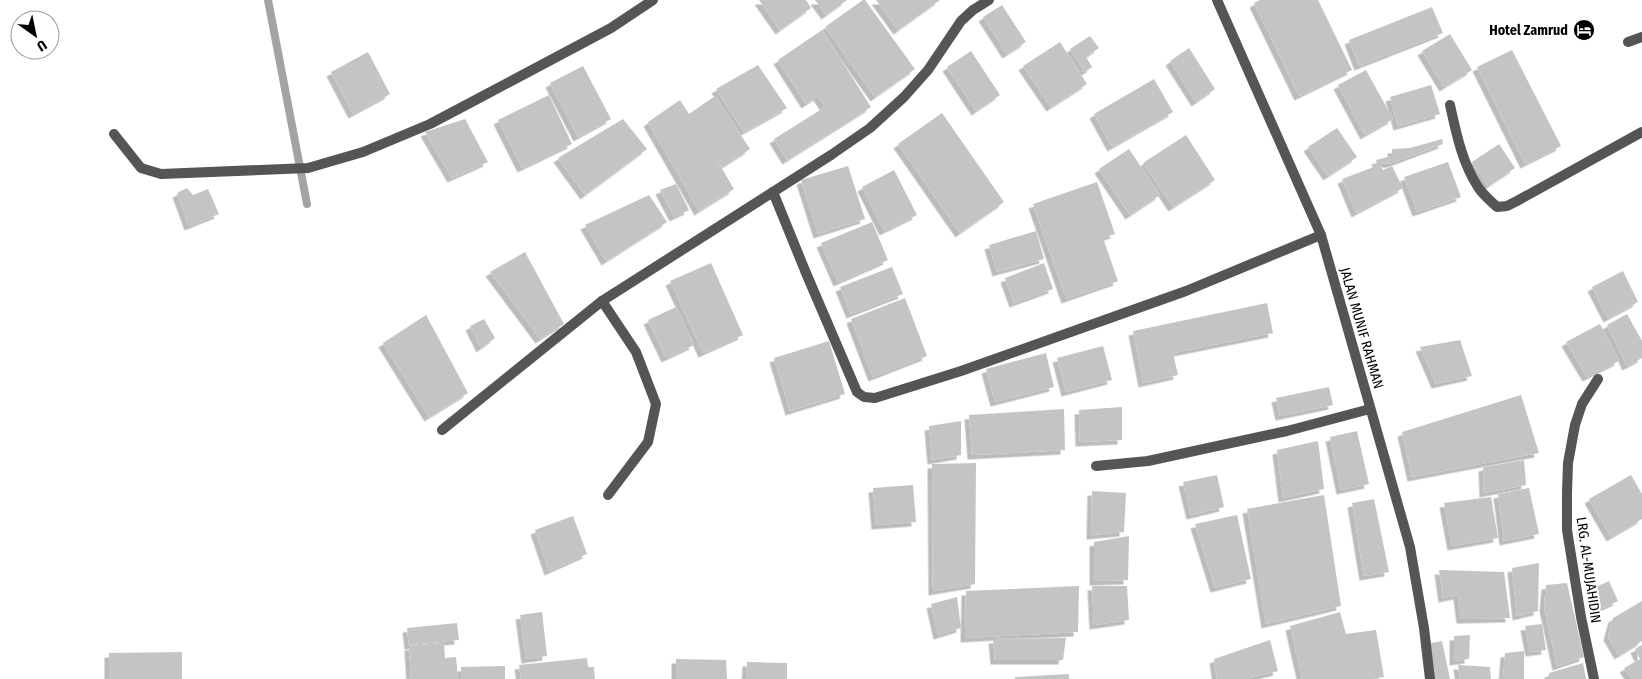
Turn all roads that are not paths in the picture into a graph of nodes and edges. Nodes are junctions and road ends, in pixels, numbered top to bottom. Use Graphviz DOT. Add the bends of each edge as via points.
graph roads {
  1 [pos="654,0"];
  2 [pos="989,0"];
  3 [pos="1217,0"];
  4 [pos="1642,37"];
  5 [pos="1628,42"];
  6 [pos="1450,105"];
  7 [pos="1642,132"];
  8 [pos="114,134"];
  9 [pos="773,192"];
  10 [pos="1321,235"];
  11 [pos="602,300"];
  12 [pos="1598,379"];
  13 [pos="1370,408"];
  14 [pos="442,430"];
  15 [pos="1096,466"];
  16 [pos="608,495"];
  17 [pos="1430,679"];
  18 [pos="1594,679"];
  1 -- 8 [label="street" via="610,28 430,124 363,152 308,168 161,174 141,168"];
  2 -- 9 [label="street" via="961,21 928,70 876,122"];
  3 -- 10 [label="street, JALAN MUNIF RAHMAN"];
  4 -- 5 [label="street"];
  6 -- 7 [label="street" via="1471,175 1478,188 1497,207 1517,201"];
  9 -- 10 [label="street" via="857,392 869,397 886,395 961,371 1109,319"];
  9 -- 11 [label="street"];
  10 -- 13 [label="street, JALAN MUNIF RAHMAN"];
  11 -- 14 [label="street"];
  11 -- 16 [label="street" via="636,352 656,404 648,442"];
  12 -- 18 [label="street, LRG. AL-MUJAHIDIN" via="1582,404 1575,425 1568,463 1567,501 1567,530"];
  13 -- 15 [label="street" via="1148,462"];
  13 -- 17 [label="street, JALAN MUNIF RAHMAN" via="1410,547"];
}
